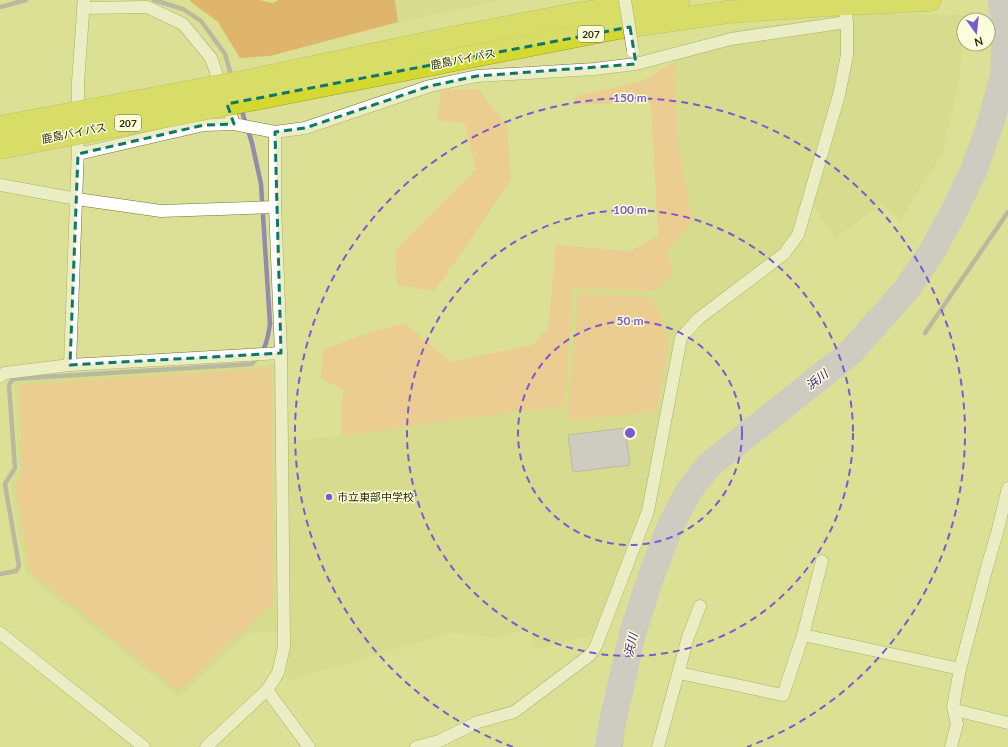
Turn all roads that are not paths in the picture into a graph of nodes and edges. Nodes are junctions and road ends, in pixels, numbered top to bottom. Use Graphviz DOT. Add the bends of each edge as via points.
graph roads {
  1 [pos="625,0"];
  2 [pos="679,0"];
  3 [pos="930,0"];
  4 [pos="83,4"];
  5 [pos="844,9"];
  6 [pos="636,64"];
  7 [pos="254,89"];
  8 [pos="234,124"];
  9 [pos="0,127"];
  10 [pos="275,132"];
  11 [pos="0,148"];
  12 [pos="78,154"];
  13 [pos="0,185"];
  14 [pos="76,199"];
  15 [pos="275,207"];
  16 [pos="281,352"];
  17 [pos="70,365"];
  18 [pos="0,376"];
  19 [pos="1008,488"];
  20 [pos="822,561"];
  21 [pos="700,606"];
  22 [pos="0,632"];
  23 [pos="803,635"];
  24 [pos="960,669"];
  25 [pos="679,673"];
  26 [pos="267,690"];
  27 [pos="955,710"];
  28 [pos="1008,723"];
  29 [pos="144,747"];
  30 [pos="206,747"];
  31 [pos="309,747"];
  32 [pos="416,747"];
  33 [pos="658,747"];
  34 [pos="951,747"];
  1 -- 6 [label="street, bridge"];
  2 -- 7 [label="highway, 鹿島バイパス / 207" via="560,17 446,39"];
  3 -- 5 [label="highway, 鹿島バイパス / 207"];
  4 -- 8 [label="street" via="147,8 183,24 211,58"];
  4 -- 12 [label="street" via="78,82"];
  5 -- 6 [label="street"];
  5 -- 7 [label="highway, 鹿島バイパス / 207" via="728,12"];
  5 -- 32 [label="street" via="847,55 839,95 798,235 784,254 698,319 681,338 648,511 596,646 590,655 514,712 478,722 439,741"];
  6 -- 10 [label="street" via="477,76 430,86 305,128"];
  7 -- 9 [label="highway, 鹿島バイパス / 207, bridge"];
  7 -- 11 [label="highway, 鹿島バイパス / 207, bridge"];
  8 -- 10 [label="street"];
  8 -- 12 [label="street" via="204,125"];
  10 -- 15 [label="street"];
  12 -- 14 [label="street"];
  13 -- 14 [label="street"];
  14 -- 15 [label="street" via="161,211"];
  14 -- 17 [label="street"];
  15 -- 16 [label="street"];
  16 -- 17 [label="street"];
  16 -- 26 [label="street" via="284,647 278,673"];
  17 -- 18 [label="street" via="5,373"];
  19 -- 24 [label="street"];
  20 -- 23 [label="street"];
  21 -- 25 [label="street" via="688,637"];
  22 -- 29 [label="street"];
  23 -- 24 [label="street"];
  23 -- 25 [label="street" via="783,695"];
  24 -- 27 [label="street"];
  25 -- 33 [label="street"];
  26 -- 30 [label="street"];
  26 -- 31 [label="street"];
  27 -- 28 [label="street"];
  27 -- 34 [label="street" via="957,724"];
}
